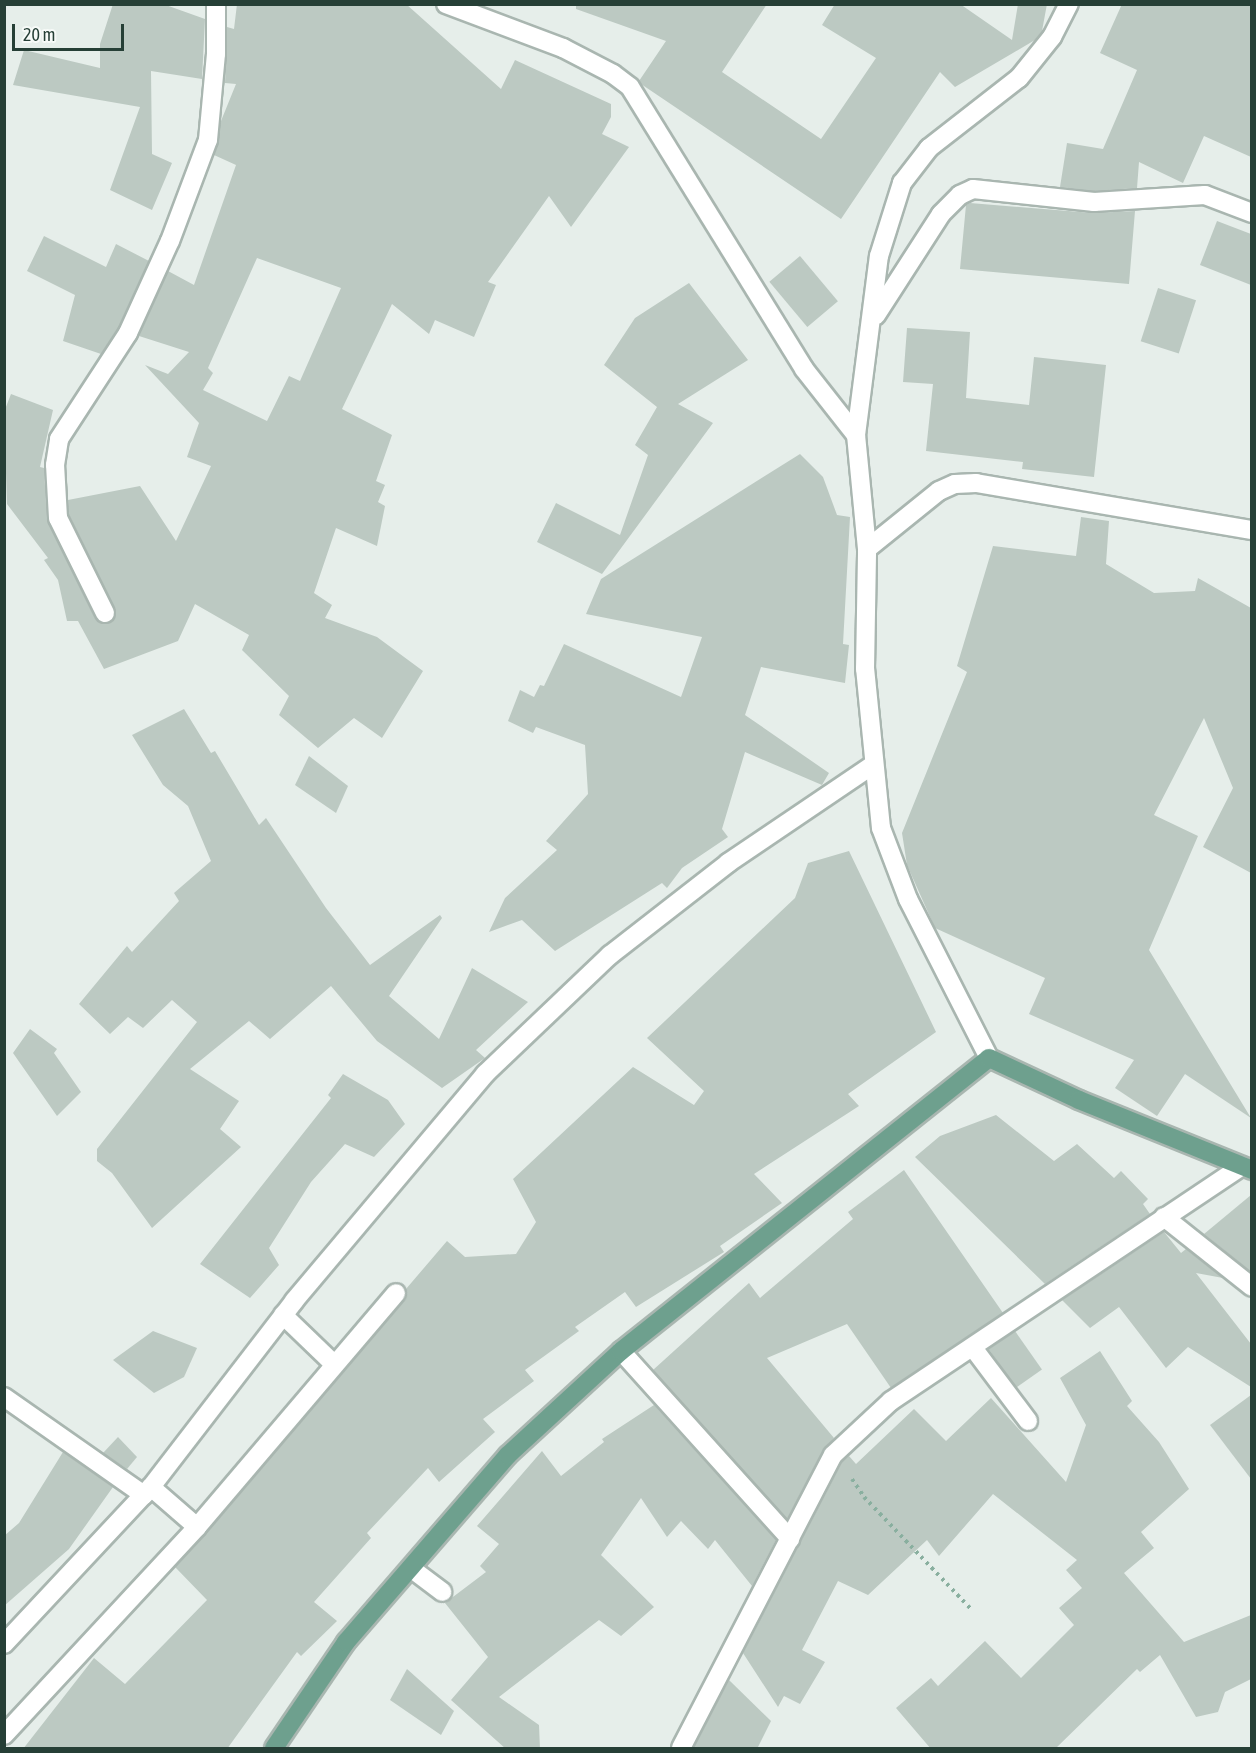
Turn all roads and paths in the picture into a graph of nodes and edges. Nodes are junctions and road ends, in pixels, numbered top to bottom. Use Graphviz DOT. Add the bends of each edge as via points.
graph roads {
  1 [pos="216,4"];
  2 [pos="446,4"];
  3 [pos="1069,4"];
  4 [pos="1251,213"];
  5 [pos="873,319"];
  6 [pos="856,435"];
  7 [pos="1251,530"];
  8 [pos="867,549"];
  9 [pos="105,613"];
  10 [pos="873,765"];
  11 [pos="989,1058"];
  12 [pos="1246,1168"];
  13 [pos="1164,1217"];
  14 [pos="1251,1287"];
  15 [pos="396,1293"];
  16 [pos="288,1319"];
  17 [pos="975,1348"];
  18 [pos="621,1351"];
  19 [pos="330,1360"];
  20 [pos="4,1397"];
  21 [pos="1028,1421"];
  22 [pos="833,1455"];
  23 [pos="151,1492"];
  24 [pos="194,1524"];
  25 [pos="782,1532"];
  26 [pos="412,1569"];
  27 [pos="442,1592"];
  28 [pos="970,1608"];
  29 [pos="4,1644"];
  30 [pos="4,1736"];
  31 [pos="274,1749"];
  32 [pos="681,1749"];
  1 -- 9 [label="street" via="208,140 170,241 128,333 59,439 55,465 58,518"];
  2 -- 6 [label="street" via="562,48 630,87 804,369"];
  3 -- 5 [label="street" via="1052,37 1019,78 929,147 902,183 879,256"];
  4 -- 5 [label="street" via="1205,195 1094,202 974,189 960,195 941,214"];
  5 -- 6 [label="street"];
  6 -- 8 [label="street"];
  7 -- 8 [label="street" via="976,483 955,484 939,491"];
  8 -- 10 [label="street" via="865,669"];
  10 -- 11 [label="street" via="881,828 908,899"];
  10 -- 16 [label="street" via="728,863 610,955 485,1074"];
  11 -- 12 [label="main road"];
  11 -- 18 [label="main road"];
  12 -- 13 [label="street"];
  13 -- 14 [label="street"];
  13 -- 17 [label="street" via="1054,1289"];
  15 -- 19 [label="street"];
  16 -- 19 [label="street"];
  16 -- 23 [label="street"];
  17 -- 21 [label="street"];
  17 -- 22 [label="street" via="891,1401"];
  18 -- 25 [label="street"];
  18 -- 26 [label="main road" via="508,1455"];
  19 -- 24 [label="street"];
  20 -- 23 [label="street"];
  22 -- 25 [label="street"];
  22 -- 28 [label="path" via="864,1497"];
  23 -- 24 [label="street"];
  23 -- 29 [label="street"];
  24 -- 30 [label="street"];
  25 -- 32 [label="street"];
  26 -- 27 [label="street"];
  26 -- 31 [label="main road" via="346,1642"];
}
